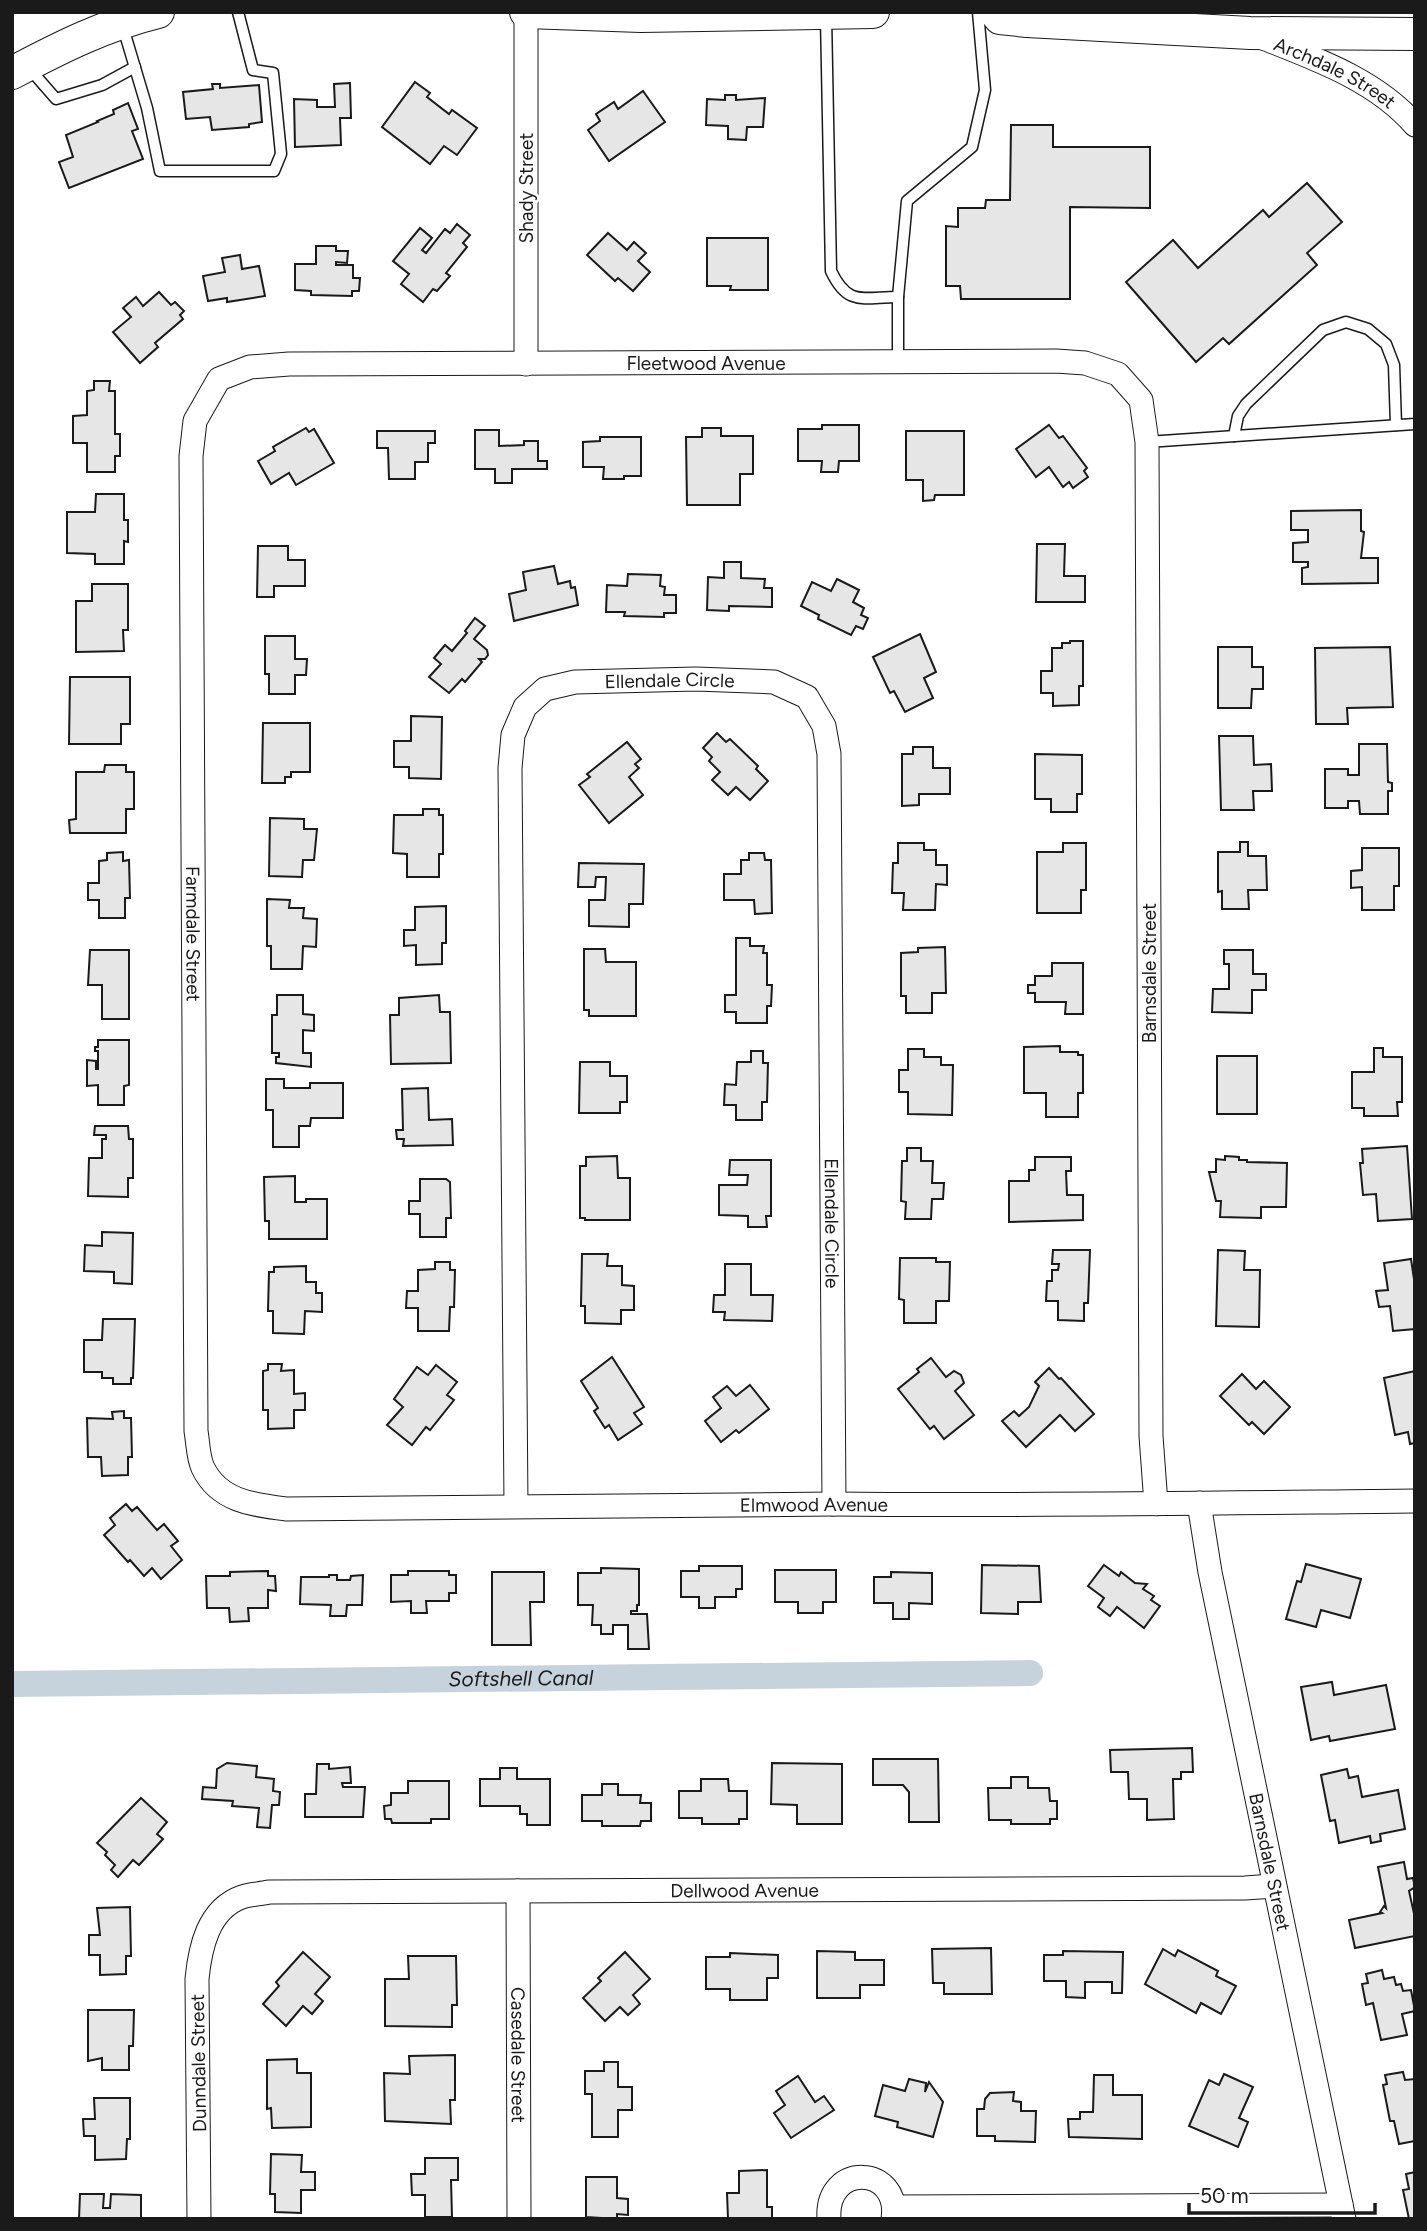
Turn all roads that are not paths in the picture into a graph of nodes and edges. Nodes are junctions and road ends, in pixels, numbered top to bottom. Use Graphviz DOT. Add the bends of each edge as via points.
graph roads {
  1 [pos="158,12"];
  2 [pos="238,12"];
  3 [pos="526,12"];
  4 [pos="873,12"];
  5 [pos="978,12"];
  6 [pos="995,12"];
  7 [pos="826,13"];
  8 [pos="121,21"];
  9 [pos="1250,33"];
  10 [pos="1415,34"];
  11 [pos="135,67"];
  12 [pos="19,69"];
  13 [pos="1415,125"];
  14 [pos="898,297"];
  15 [pos="898,362"];
  16 [pos="526,364"];
  17 [pos="219,380"];
  18 [pos="1415,424"];
  19 [pos="1396,425"];
  20 [pos="1234,436"];
  21 [pos="1147,442"];
  22 [pos="217,1489"];
  23 [pos="1415,1501"];
  24 [pos="834,1503"];
  25 [pos="1199,1503"];
  26 [pos="1156,1504"];
  27 [pos="516,1506"];
  28 [pos="1274,1886"];
  29 [pos="517,1891"];
  30 [pos="219,1911"];
  31 [pos="1342,2212"];
  32 [pos="893,2213"];
  33 [pos="199,2219"];
  34 [pos="519,2219"];
  35 [pos="829,2219"];
  1 -- 8 [label="main road"];
  2 -- 11 [label="lane" via="253,70 273,73 281,154 274,171 160,171"];
  3 -- 7 [label="main road" via="641,16"];
  3 -- 16 [label="street, Shady Street"];
  4 -- 7 [label="main road"];
  5 -- 14 [label="lane" via="985,90 972,147 907,201"];
  6 -- 9 [label="main road" via="1000,18 1027,21"];
  7 -- 14 [label="lane" via="831,271 840,290 853,297"];
  8 -- 11 [label="lane"];
  8 -- 12 [label="main road"];
  9 -- 10 [label="main road"];
  9 -- 13 [label="street, Archdale Street" via="1328,64 1385,99"];
  11 -- 12 [label="lane" via="102,85 56,99"];
  14 -- 15 [label="lane"];
  15 -- 16 [label="street, Fleetwood Avenue"];
  15 -- 21 [label="street, Fleetwood Avenue" via="1085,363 1118,374 1140,400"];
  16 -- 17 [label="street, Fleetwood Avenue" via="289,364 250,367"];
  17 -- 22 [label="street, Farmdale Street" via="195,421 191,456 196,1431 202,1466"];
  18 -- 19 [label="lane"];
  19 -- 20 [label="lane"];
  19 -- 20 [label="lane" via="1394,366 1386,344 1368,329 1346,322 1323,330 1246,404"];
  20 -- 21 [label="lane"];
  21 -- 26 [label="street, Barnsdale Street" via="1151,1436"];
  22 -- 27 [label="street, Elmwood Avenue" via="248,1505 286,1509"];
  23 -- 25 [label="street, Elmwood Avenue"];
  24 -- 26 [label="street, Elmwood Avenue"];
  24 -- 27 [label="street, Elmwood Avenue"];
  24 -- 27 [label="street, Ellendale Circle" via="829,754 824,726 807,697 774,682 696,679 575,682 545,690 525,707 513,734"];
  25 -- 26 [label="street, Elmwood Avenue"];
  25 -- 28 [label="street, Barnsdale Street"];
  28 -- 29 [label="street, Dellwood Avenue"];
  28 -- 31 [label="street, Barnsdale Street"];
  29 -- 30 [label="street, Dellwood Avenue" via="270,1892 242,1897"];
  29 -- 34 [label="street, Casedale Street"];
  30 -- 33 [label="street, Dunndale Street" via="200,1949 197,1979"];
  31 -- 32 [label="street"];
  32 -- 35 [label="street" via="885,2187 876,2180 855,2177 831,2197"];
}
